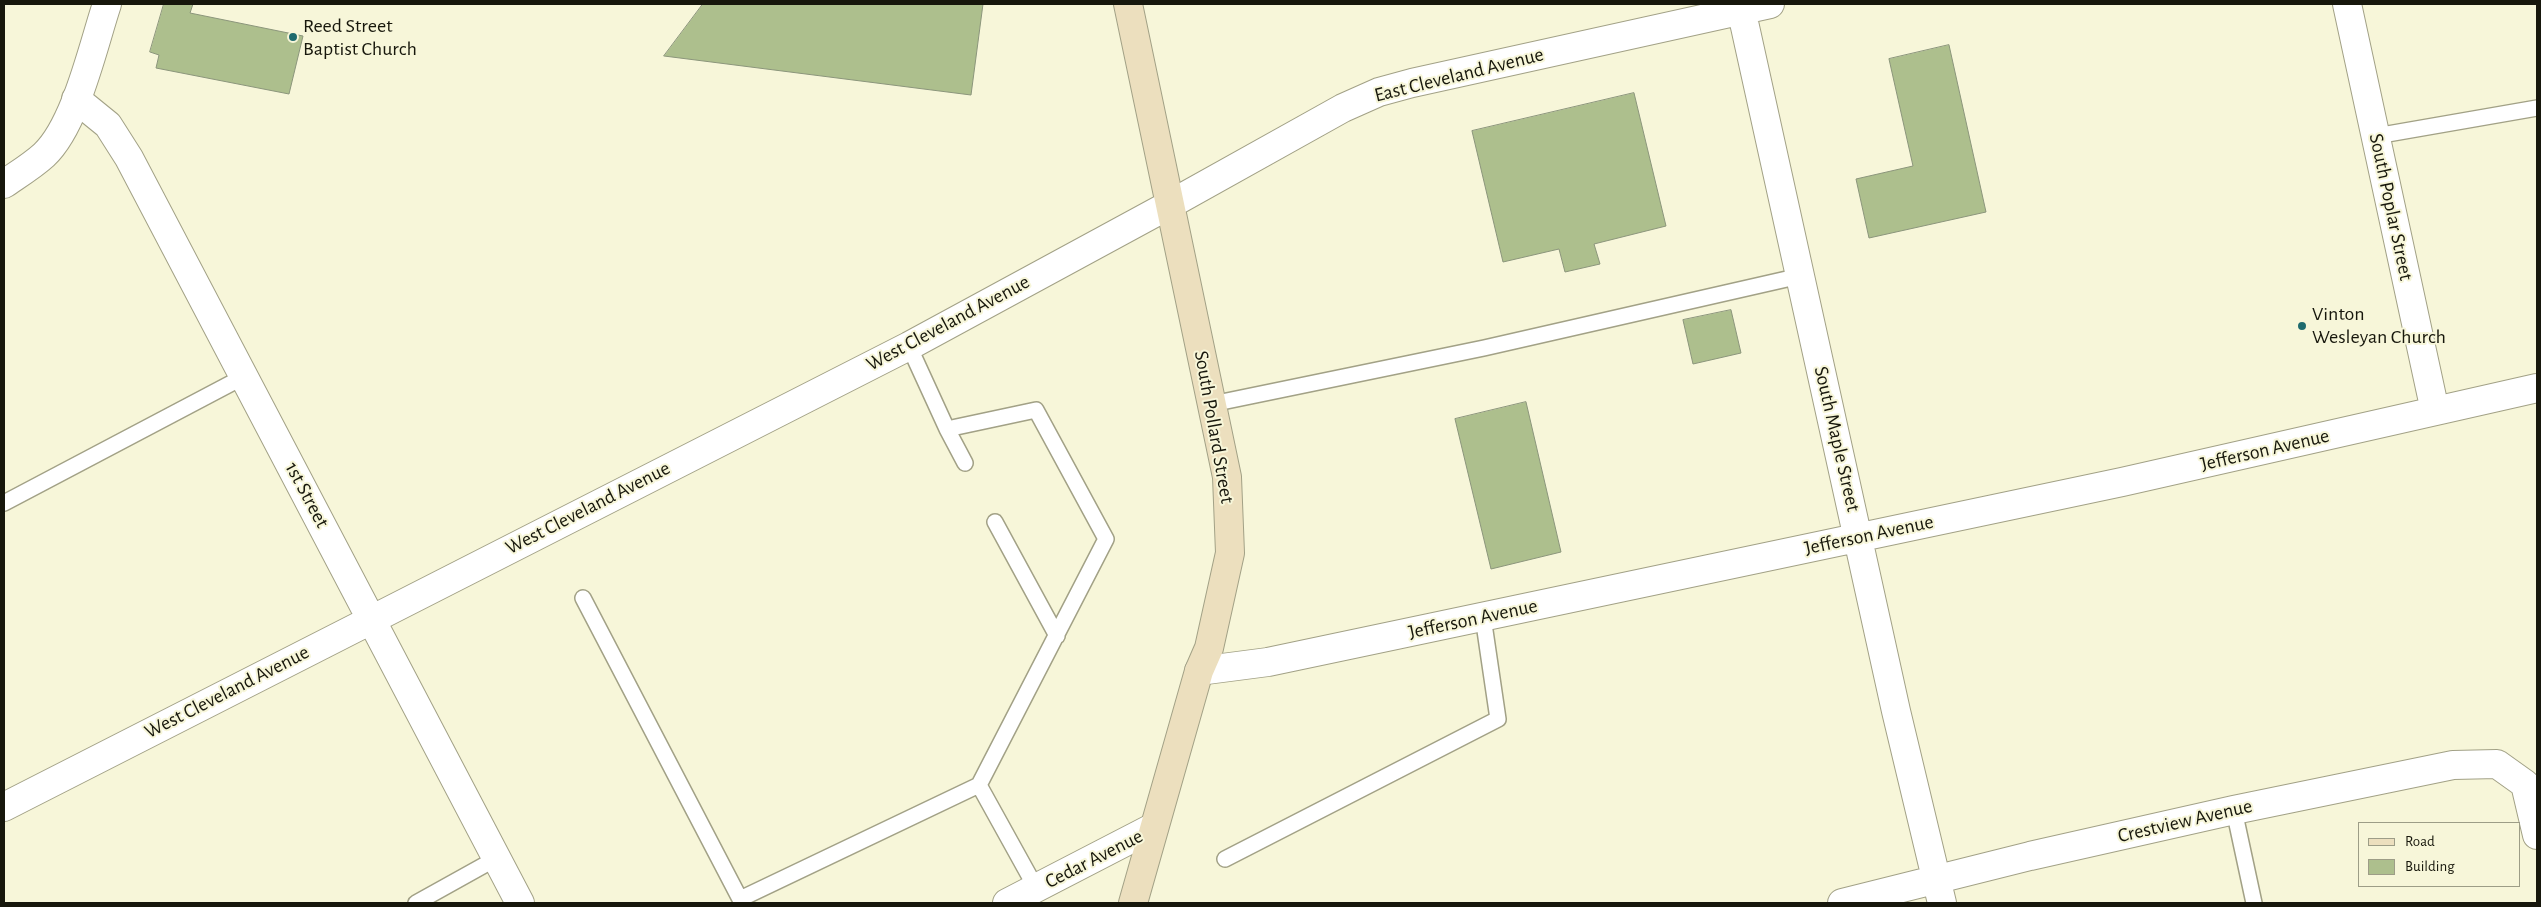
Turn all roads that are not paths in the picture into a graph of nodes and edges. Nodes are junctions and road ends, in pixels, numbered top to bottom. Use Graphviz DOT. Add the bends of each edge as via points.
graph roads {
  1 [pos="107,4"];
  2 [pos="1128,4"];
  3 [pos="1770,4"];
  4 [pos="2347,4"];
  5 [pos="1740,7"];
  6 [pos="76,99"];
  7 [pos="2537,108"];
  8 [pos="2376,136"];
  9 [pos="4,184"];
  10 [pos="1170,205"];
  11 [pos="1800,276"];
  12 [pos="909,346"];
  13 [pos="245,376"];
  14 [pos="2537,388"];
  15 [pos="1212,404"];
  16 [pos="2434,411"];
  17 [pos="947,429"];
  18 [pos="965,463"];
  19 [pos="4,503"];
  20 [pos="995,522"];
  21 [pos="1859,537"];
  22 [pos="584,598"];
  23 [pos="1483,616"];
  24 [pos="371,618"];
  25 [pos="1056,636"];
  26 [pos="1199,671"];
  27 [pos="979,785"];
  28 [pos="4,807"];
  29 [pos="2234,810"];
  30 [pos="1154,828"];
  31 [pos="2537,835"];
  32 [pos="497,858"];
  33 [pos="1225,859"];
  34 [pos="1036,888"];
  35 [pos="1939,892"];
  36 [pos="741,901"];
  37 [pos="416,903"];
  38 [pos="520,903"];
  39 [pos="1007,903"];
  40 [pos="1133,903"];
  41 [pos="1842,903"];
  42 [pos="2254,903"];
  1 -- 6 [label="street"];
  2 -- 10 [label="main road, South Pollard Street"];
  3 -- 5 [label="street, East Cleveland Avenue"];
  4 -- 8 [label="street, South Poplar Street"];
  5 -- 10 [label="street, East Cleveland Avenue" via="1379,92 1343,108"];
  5 -- 11 [label="street, South Maple Street"];
  6 -- 9 [label="street" via="62,131 45,154"];
  6 -- 13 [label="street, 1st Street" via="108,125 124,150"];
  7 -- 8 [label="lane"];
  8 -- 16 [label="street, South Poplar Street"];
  10 -- 12 [label="street, West Cleveland Avenue"];
  10 -- 15 [label="main road, South Pollard Street"];
  11 -- 15 [label="lane" via="1484,348"];
  11 -- 21 [label="street, South Maple Street"];
  12 -- 17 [label="lane"];
  12 -- 24 [label="street, West Cleveland Avenue"];
  13 -- 19 [label="lane"];
  13 -- 24 [label="street, 1st Street"];
  14 -- 16 [label="street, Jefferson Avenue"];
  15 -- 26 [label="main road, South Pollard Street" via="1227,477 1230,553 1209,648"];
  16 -- 21 [label="street, Jefferson Avenue" via="2122,482"];
  17 -- 18 [label="lane"];
  17 -- 25 [label="lane" via="1036,410 1106,539"];
  20 -- 25 [label="lane"];
  21 -- 23 [label="street, Jefferson Avenue"];
  21 -- 35 [label="street, South Maple Street"];
  22 -- 36 [label="lane"];
  23 -- 26 [label="street, Jefferson Avenue" via="1268,662"];
  23 -- 33 [label="lane" via="1498,719"];
  24 -- 28 [label="street, West Cleveland Avenue"];
  24 -- 32 [label="street, 1st Street"];
  25 -- 27 [label="lane"];
  26 -- 30 [label="main road, South Pollard Street"];
  27 -- 34 [label="lane"];
  27 -- 36 [label="lane"];
  29 -- 31 [label="street, Crestview Avenue" via="2453,765 2497,764 2525,784"];
  29 -- 35 [label="street, Crestview Avenue"];
  29 -- 42 [label="lane"];
  30 -- 34 [label="street, Cedar Avenue"];
  30 -- 40 [label="main road, South Pollard Street"];
  32 -- 37 [label="lane"];
  32 -- 38 [label="street, 1st Street"];
  34 -- 39 [label="street, Cedar Avenue"];
  35 -- 41 [label="street, Crestview Avenue"];
}
